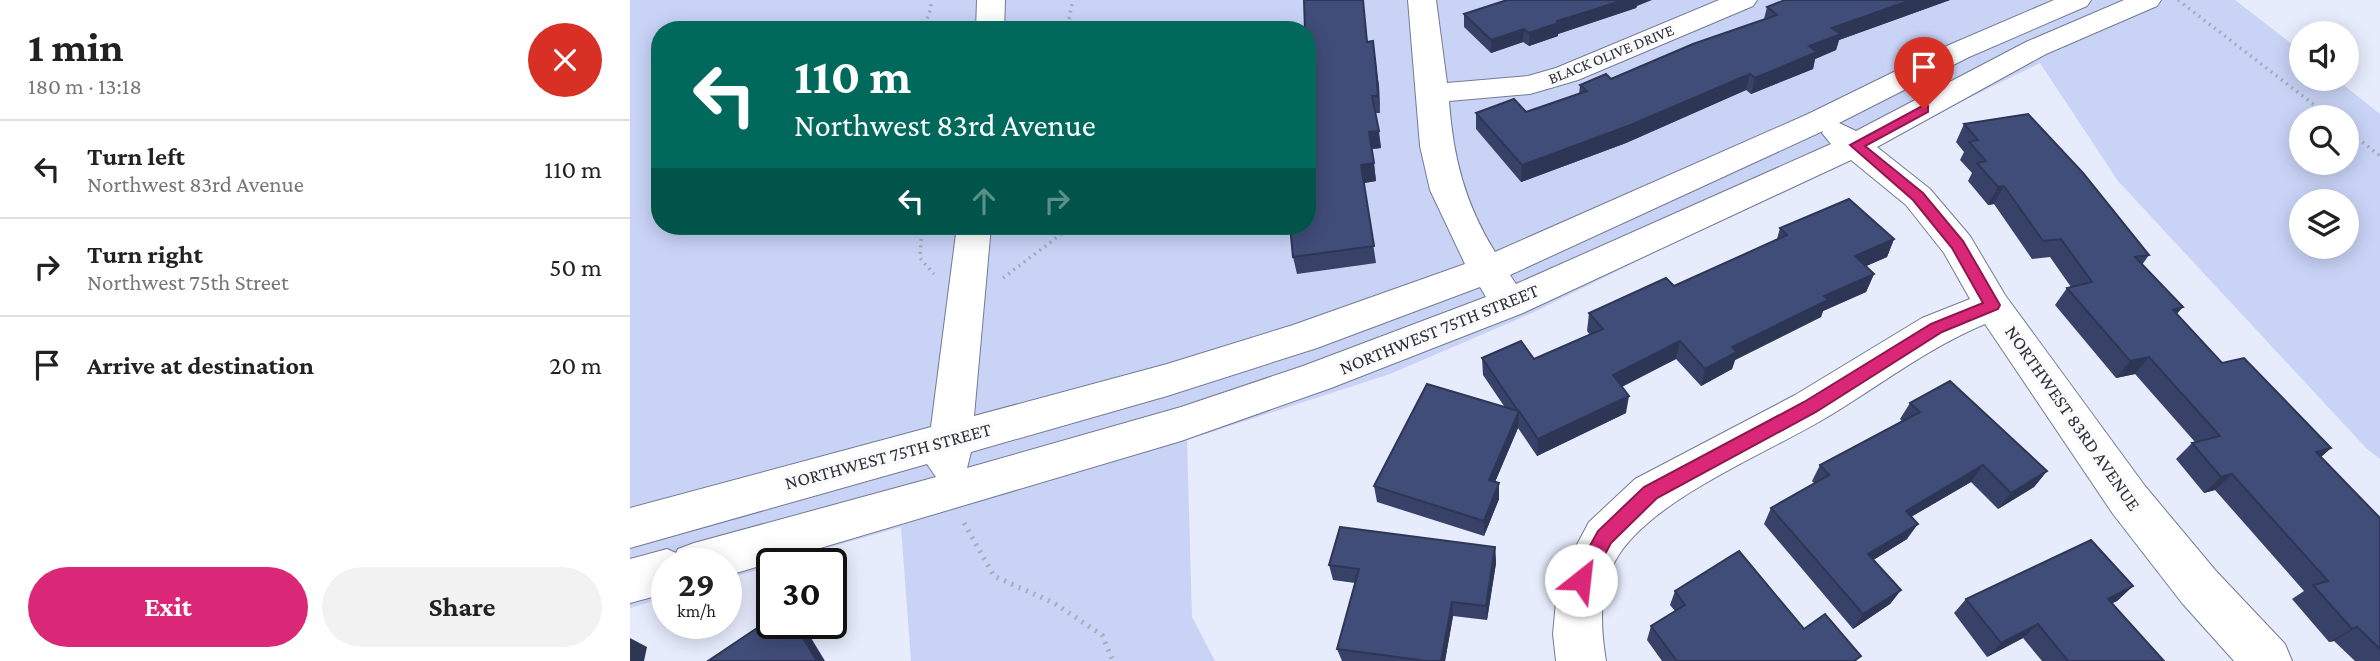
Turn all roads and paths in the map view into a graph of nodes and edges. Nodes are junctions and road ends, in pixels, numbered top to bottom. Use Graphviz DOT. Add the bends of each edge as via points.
graph roads {
  1 [pos="932,0"];
  2 [pos="991,0"];
  3 [pos="1073,0"];
  4 [pos="1422,0"];
  5 [pos="1743,0"];
  6 [pos="2077,0"];
  7 [pos="2147,0"];
  8 [pos="2178,0"];
  9 [pos="926,21"];
  10 [pos="990,21"];
  11 [pos="1067,21"];
  12 [pos="1433,93"];
  13 [pos="2314,105"];
  14 [pos="1819,121"];
  15 [pos="2359,139"];
  16 [pos="1856,145"];
  17 [pos="2380,156"];
  18 [pos="973,235"];
  19 [pos="1060,235"];
  20 [pos="1488,270"];
  21 [pos="1510,303"];
  22 [pos="1992,305"];
  23 [pos="964,307"];
  24 [pos="948,439"];
  25 [pos="946,493"];
  26 [pos="630,528"];
  27 [pos="742,550"];
  28 [pos="651,575"];
  29 [pos="630,581"];
  30 [pos="1113,661"];
  31 [pos="1581,661"];
  32 [pos="2267,661"];
  1 -- 9 [label="path"];
  2 -- 10 [label="street"];
  3 -- 11 [label="path"];
  4 -- 12 [label="street"];
  5 -- 12 [label="street, BLACK OLIVE DRIVE" via="1567,74 1530,85"];
  6 -- 14 [label="street, NORTHWEST 75TH STREET" via="1959,51"];
  7 -- 16 [label="street, NORTHWEST 75TH STREET" via="2036,48"];
  8 -- 13 [label="path"];
  12 -- 20 [label="street" via="1436,146 1447,190"];
  14 -- 16 [label="street, NORTHWEST 83RD AVENUE"];
  14 -- 20 [label="street, NORTHWEST 75TH STREET"];
  15 -- 17 [label="path"];
  16 -- 21 [label="street, NORTHWEST 75TH STREET"];
  16 -- 22 [label="street, NORTHWEST 83RD AVENUE" via="1918,197 1957,244"];
  18 -- 23 [label="street"];
  19 -- 23 [label="path"];
  20 -- 21 [label="street"];
  20 -- 24 [label="street, NORTHWEST 75TH STREET" via="1180,376"];
  21 -- 25 [label="street, NORTHWEST 75TH STREET" via="1181,424"];
  22 -- 31 [label="street" via="1936,328 1810,407 1651,493 1605,537 1581,580 1577,634"];
  22 -- 32 [label="street, NORTHWEST 83RD AVENUE" via="2129,500"];
  23 -- 24 [label="street"];
  24 -- 25 [label="street"];
  24 -- 26 [label="street, NORTHWEST 75TH STREET"];
  25 -- 27 [label="street, NORTHWEST 75TH STREET"];
  25 -- 30 [label="path" via="994,576 1054,603 1102,635"];
  28 -- 29 [label="street"];
}
